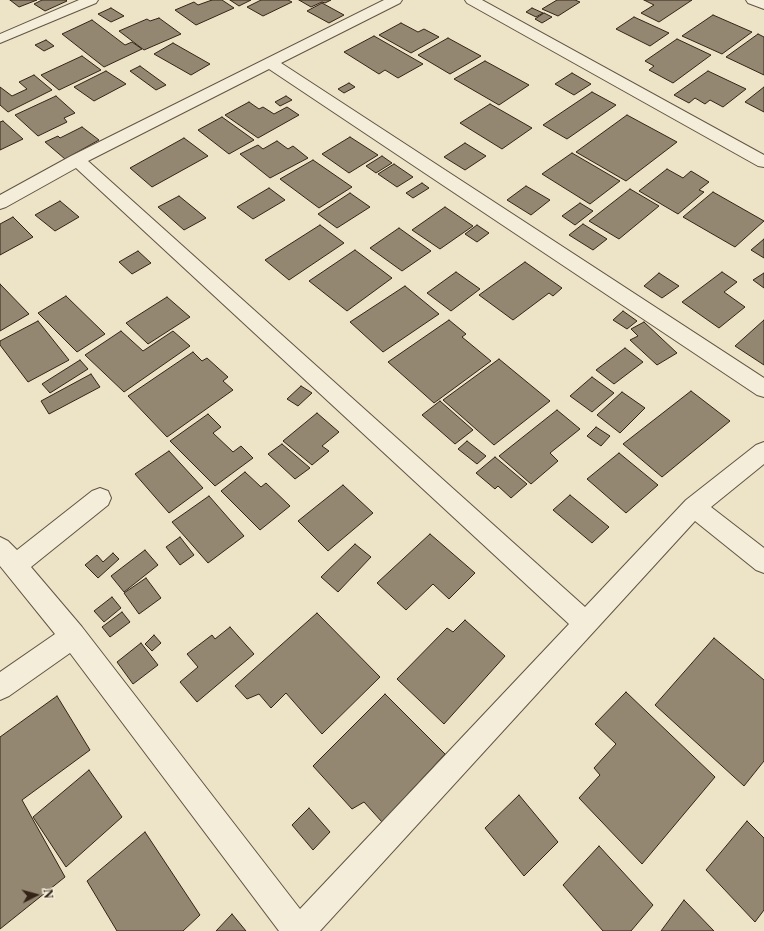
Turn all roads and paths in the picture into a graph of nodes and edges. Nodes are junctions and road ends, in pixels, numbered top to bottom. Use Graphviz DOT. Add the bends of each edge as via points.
graph roads {
  1 [pos="91,0"];
  2 [pos="395,0"];
  3 [pos="472,0"];
  4 [pos="752,0"];
  5 [pos="764,5"];
  6 [pos="0,39"];
  7 [pos="270,63"];
  8 [pos="77,160"];
  9 [pos="764,162"];
  10 [pos="0,203"];
  11 [pos="764,389"];
  12 [pos="764,451"];
  13 [pos="100,498"];
  14 [pos="694,507"];
  15 [pos="8,557"];
  16 [pos="764,562"];
  17 [pos="585,623"];
  18 [pos="73,636"];
  19 [pos="0,687"];
  20 [pos="299,931"];
  1 -- 6 [label="street"];
  2 -- 7 [label="street"];
  3 -- 9 [label="street"];
  4 -- 5 [label="street"];
  7 -- 8 [label="street"];
  7 -- 11 [label="street"];
  8 -- 10 [label="street"];
  8 -- 17 [label="street"];
  12 -- 14 [label="street"];
  13 -- 15 [label="street"];
  14 -- 16 [label="street"];
  14 -- 17 [label="street"];
  15 -- 18 [label="street"];
  17 -- 20 [label="street"];
  18 -- 19 [label="street"];
  18 -- 20 [label="street"];
}
